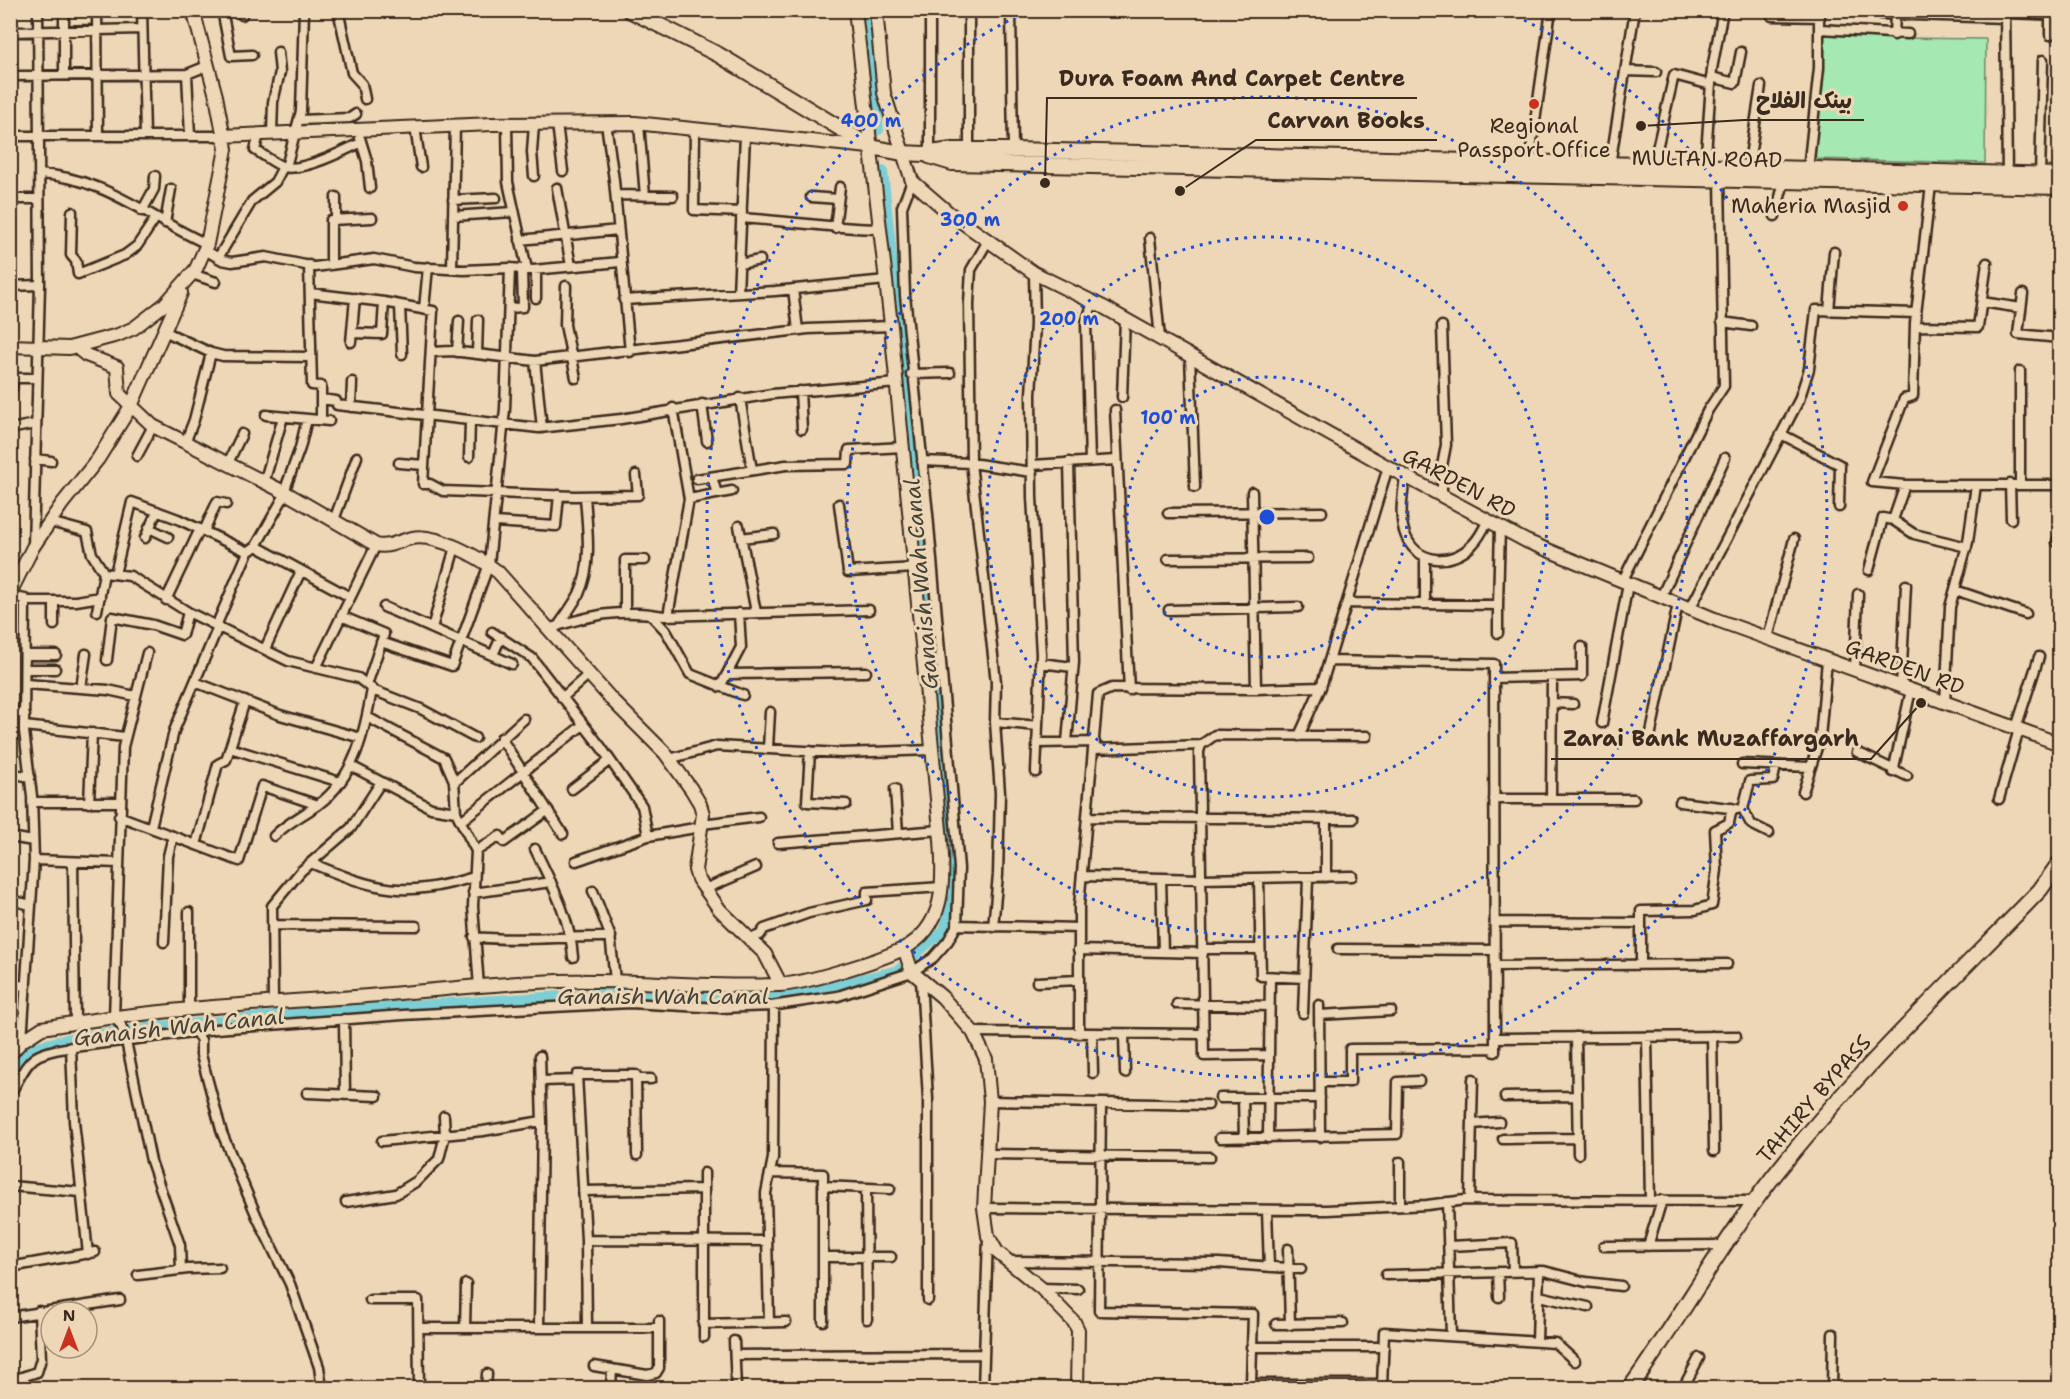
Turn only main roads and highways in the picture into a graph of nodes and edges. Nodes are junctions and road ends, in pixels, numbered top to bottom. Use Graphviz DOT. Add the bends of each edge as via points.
graph roads {
  1 [pos="629,10"];
  2 [pos="655,16"];
  3 [pos="927,154"];
  4 [pos="2060,175"];
  5 [pos="2060,188"];
  6 [pos="2060,862"];
  7 [pos="1630,1389"];
  1 -- 2 [label="main road, MULTAN ROAD"];
  2 -- 3 [label="main road, MULTAN ROAD" via="871,147"];
  3 -- 4 [label="main road, MULTAN ROAD" via="1013,150"];
  3 -- 5 [label="main road, MULTAN ROAD" via="952,163"];
  6 -- 7 [label="main road, TAHIRY BYPASS" via="2040,890 1853,1081 1756,1201"];
}
